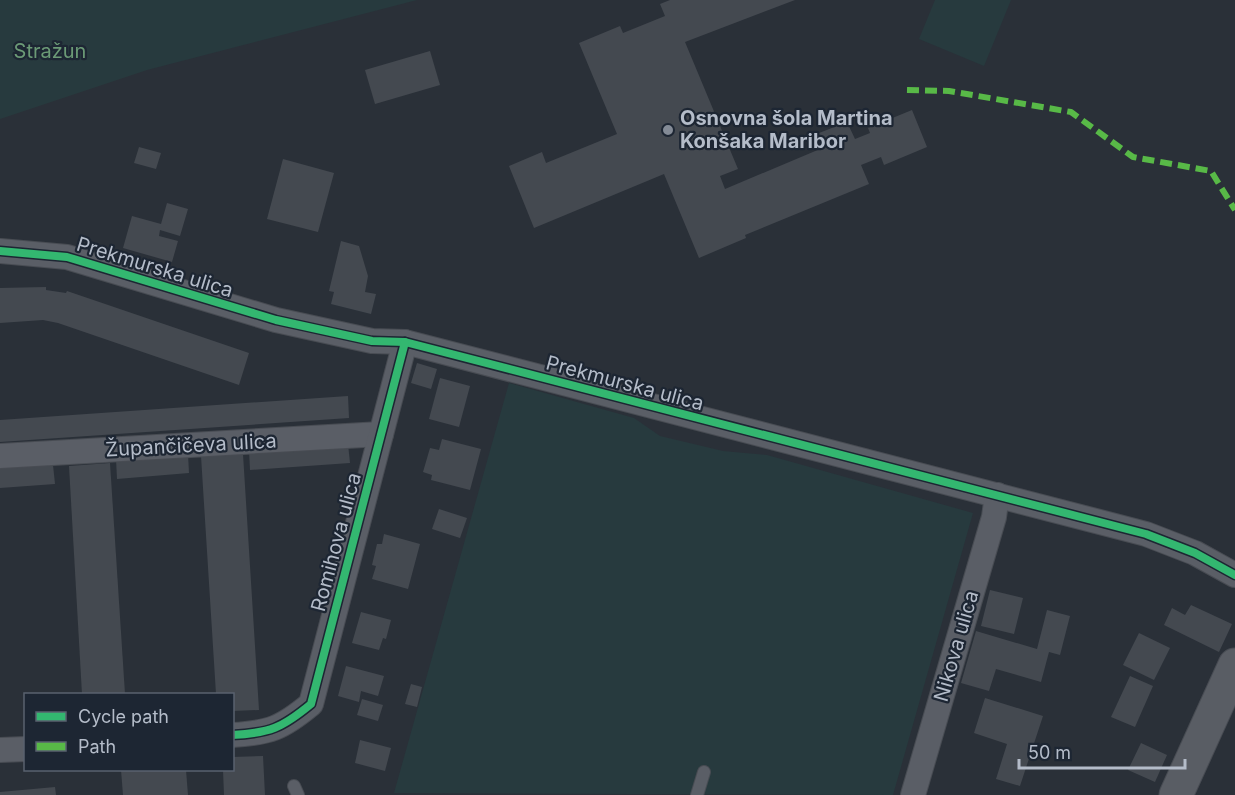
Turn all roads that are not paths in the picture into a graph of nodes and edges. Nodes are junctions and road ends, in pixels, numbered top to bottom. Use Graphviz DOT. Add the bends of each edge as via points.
graph roads {
  1 [pos="0,251"];
  2 [pos="405,342"];
  3 [pos="381,434"];
  4 [pos="0,456"];
  5 [pos="997,495"];
  6 [pos="1235,575"];
  7 [pos="1235,665"];
  8 [pos="234,735"];
  9 [pos="24,749"];
  10 [pos="0,750"];
  11 [pos="704,772"];
  12 [pos="697,795"];
  13 [pos="913,795"];
  14 [pos="1176,795"];
  1 -- 2 [label="street, Prekmurska ulica" via="67,257 276,320 372,341"];
  2 -- 3 [label="street, Romihova ulica"];
  2 -- 5 [label="street, Prekmurska ulica"];
  3 -- 4 [label="street, Župančičeva ulica"];
  3 -- 8 [label="street, Romihova ulica" via="311,704 272,731"];
  5 -- 6 [label="street, Prekmurska ulica" via="1146,534 1195,553"];
  5 -- 13 [label="street, Nikova ulica" via="994,517"];
  7 -- 14 [label="street"];
  9 -- 10 [label="street"];
  11 -- 12 [label="lane"];
}
